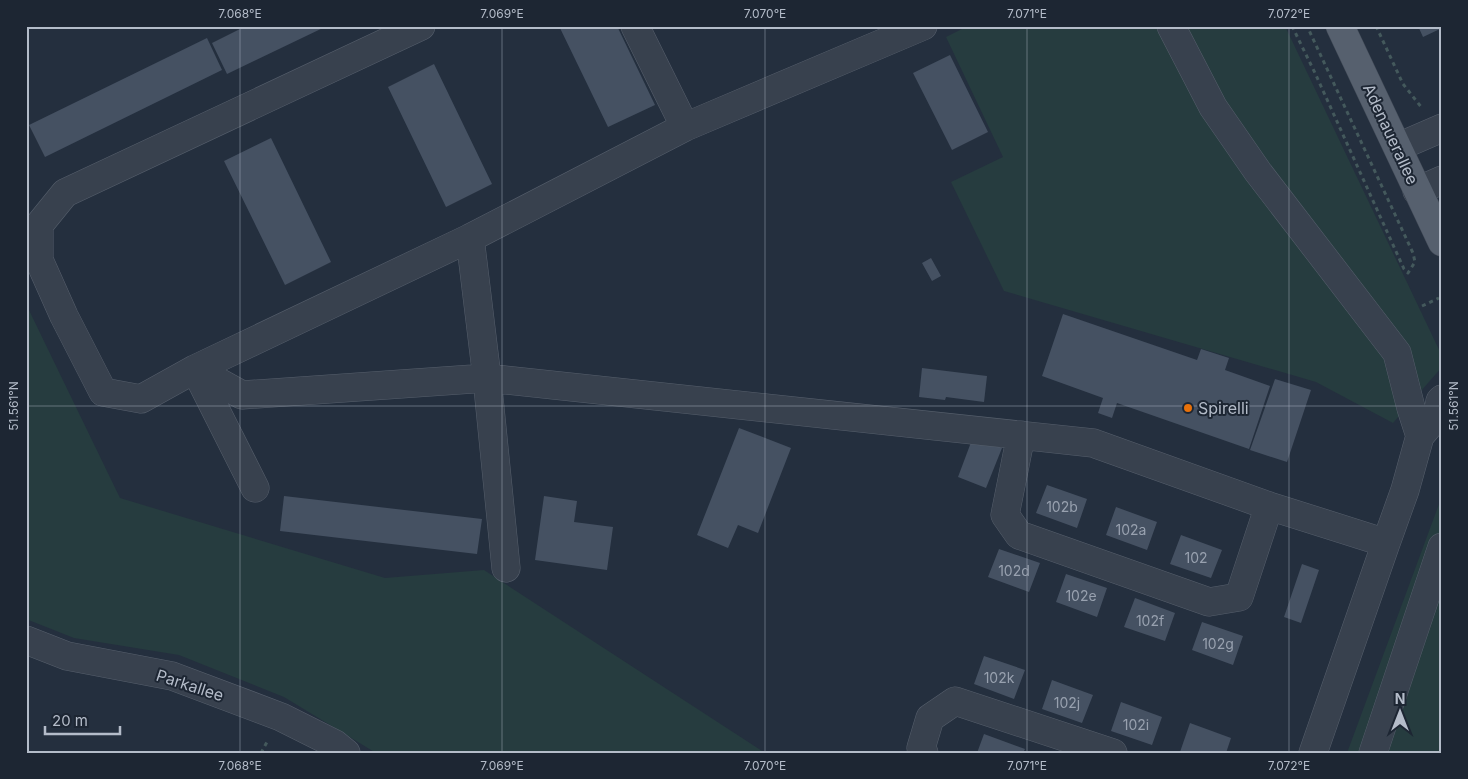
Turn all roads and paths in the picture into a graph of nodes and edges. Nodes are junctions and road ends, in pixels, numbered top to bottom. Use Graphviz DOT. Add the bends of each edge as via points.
graph roads {
  1 [pos="421,26"];
  2 [pos="635,26"];
  3 [pos="923,26"];
  4 [pos="1171,26"];
  5 [pos="1292,26"];
  6 [pos="1307,26"];
  7 [pos="1340,26"];
  8 [pos="1376,26"];
  9 [pos="1433,119"];
  10 [pos="686,128"];
  11 [pos="1398,147"];
  12 [pos="1442,180"];
  13 [pos="1418,191"];
  14 [pos="470,238"];
  15 [pos="1442,242"];
  16 [pos="1440,298"];
  17 [pos="1422,306"];
  18 [pos="195,369"];
  19 [pos="487,378"];
  20 [pos="1442,399"];
  21 [pos="1021,434"];
  22 [pos="1420,436"];
  23 [pos="255,488"];
  24 [pos="1269,506"];
  25 [pos="1386,543"];
  26 [pos="1442,547"];
  27 [pos="506,568"];
  28 [pos="26,640"];
  29 [pos="346,753"];
  30 [pos="924,753"];
  31 [pos="1112,753"];
  32 [pos="1313,753"];
  33 [pos="1373,753"];
  1 -- 18 [label="street" via="65,193 39,225 39,260 103,392 141,399"];
  2 -- 10 [label="street"];
  3 -- 10 [label="street"];
  4 -- 22 [label="street" via="1213,107 1258,172 1397,353"];
  5 -- 6 [label="path" via="1408,273 1415,262 1413,253"];
  7 -- 11 [label="main road, Adenauerallee"];
  8 -- 9 [label="path" via="1403,84"];
  9 -- 11 [label="street"];
  10 -- 14 [label="street"];
  11 -- 13 [label="main road, Adenauerallee"];
  12 -- 13 [label="street"];
  13 -- 15 [label="main road, Adenauerallee"];
  14 -- 18 [label="street"];
  14 -- 19 [label="street"];
  16 -- 17 [label="path"];
  18 -- 19 [label="street" via="242,395"];
  18 -- 23 [label="street"];
  19 -- 21 [label="street"];
  19 -- 27 [label="street"];
  20 -- 22 [label="street" via="1437,416"];
  21 -- 24 [label="street" via="1093,442"];
  21 -- 24 [label="street" via="1005,515 1019,536 1209,602 1239,597"];
  22 -- 25 [label="street"];
  24 -- 25 [label="street"];
  25 -- 32 [label="street"];
  26 -- 33 [label="street"];
  28 -- 29 [label="street, Parkallee" via="68,656 172,676 281,717 335,744"];
  30 -- 31 [label="street" via="921,748 930,718 955,701"];
}
